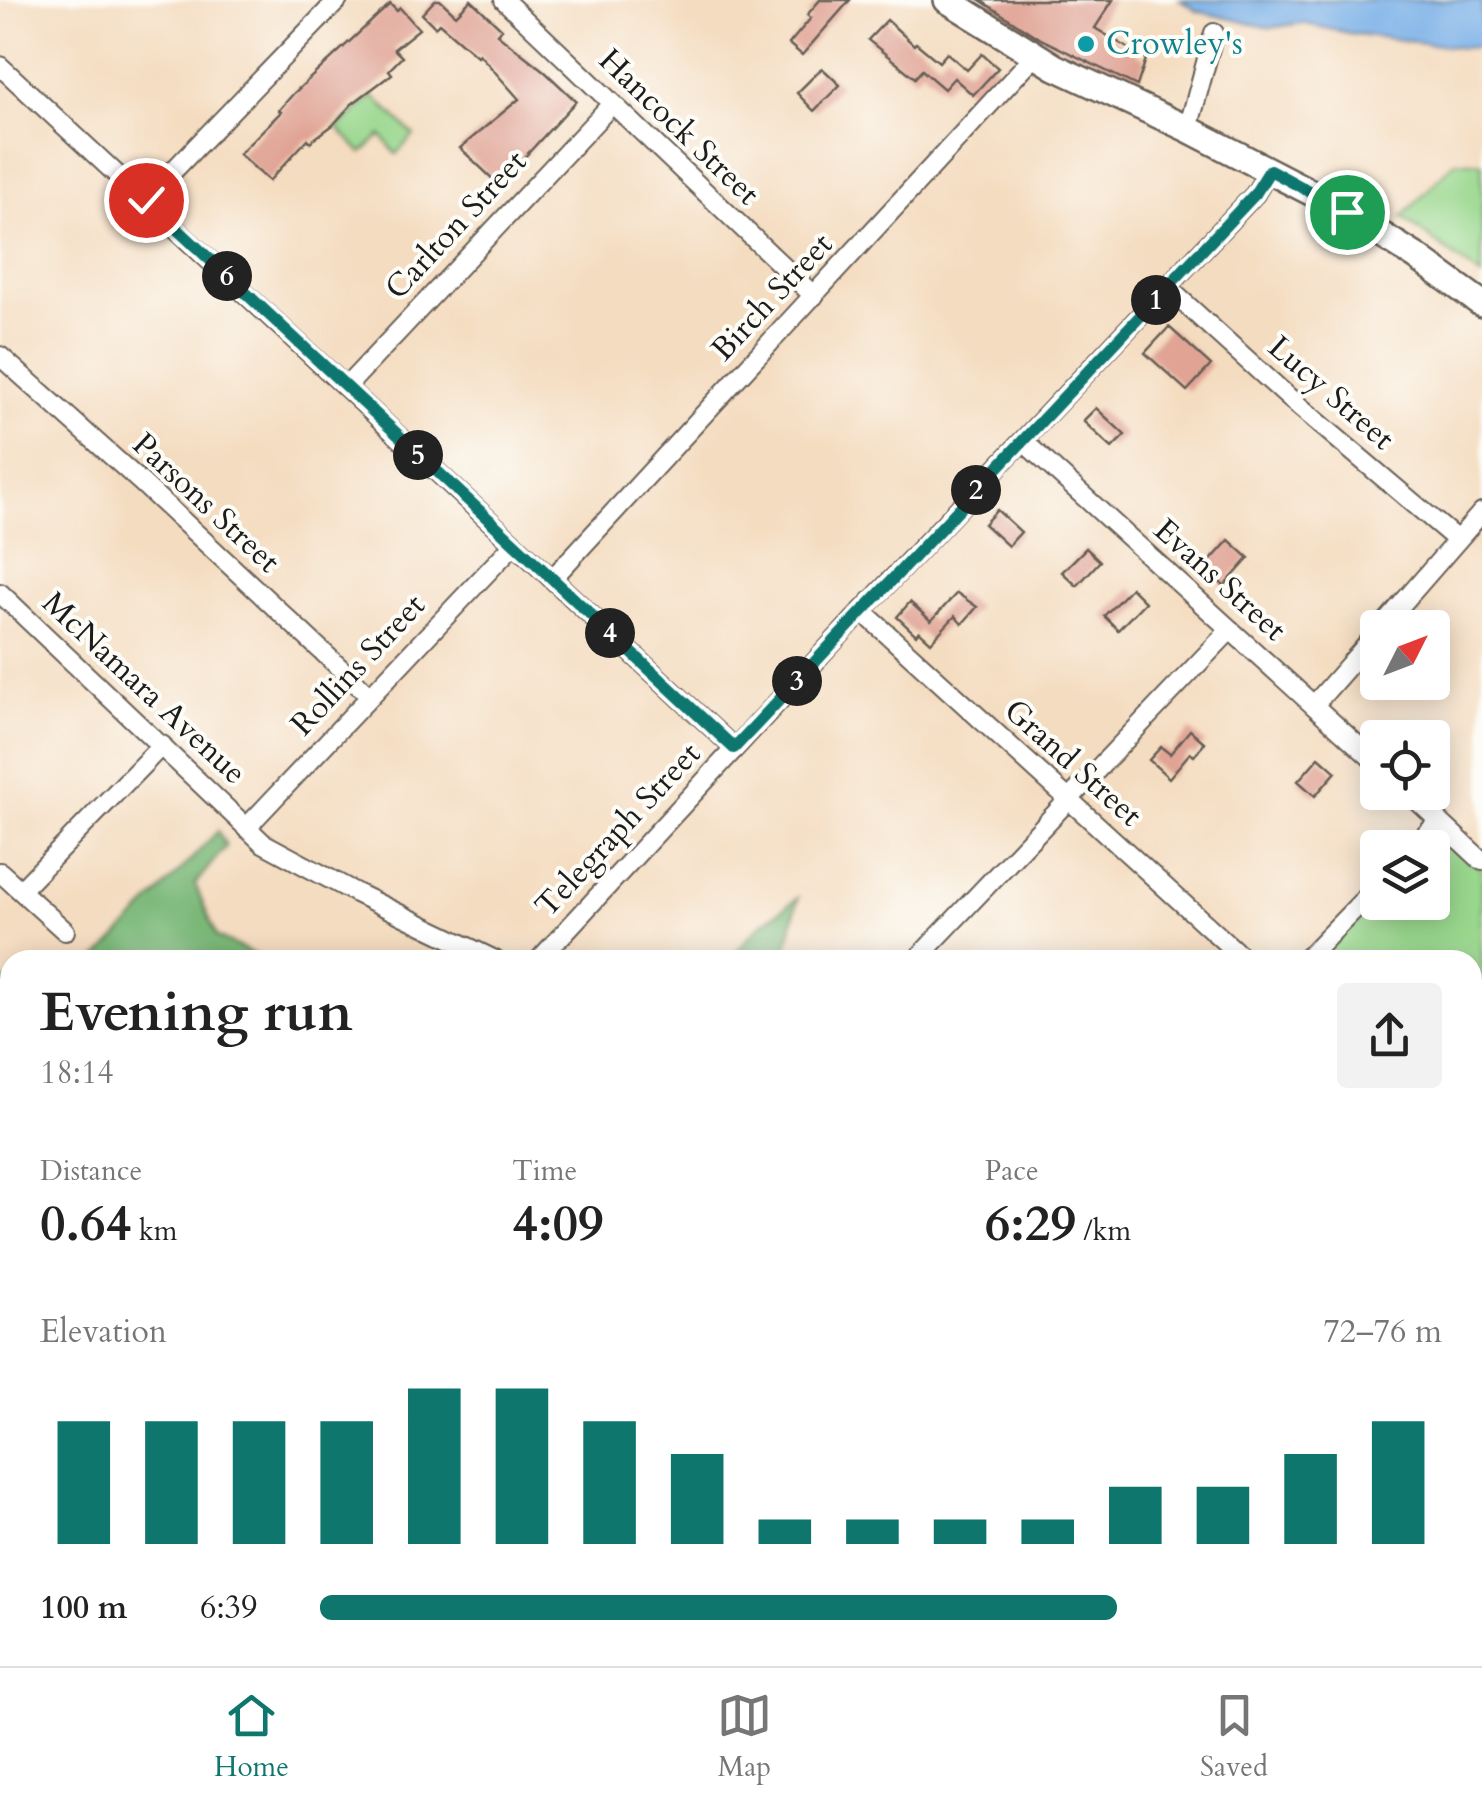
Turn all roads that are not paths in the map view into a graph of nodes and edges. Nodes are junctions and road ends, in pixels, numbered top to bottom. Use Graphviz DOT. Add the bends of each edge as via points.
graph roads {
  1 [pos="338,0"];
  2 [pos="504,0"];
  3 [pos="947,0"];
  4 [pos="1214,32"];
  5 [pos="1035,55"];
  6 [pos="0,66"];
  7 [pos="611,105"];
  8 [pos="1188,129"];
  9 [pos="1270,170"];
  10 [pos="146,200"];
  11 [pos="1168,288"];
  12 [pos="814,296"];
  13 [pos="1482,304"];
  14 [pos="0,356"];
  15 [pos="346,387"];
  16 [pos="1023,440"];
  17 [pos="1482,512"];
  18 [pos="1457,540"];
  19 [pos="514,544"];
  20 [pos="552,578"];
  21 [pos="0,593"];
  22 [pos="1396,610"];
  23 [pos="862,611"];
  24 [pos="1230,630"];
  25 [pos="1360,652"];
  26 [pos="370,696"];
  27 [pos="1314,706"];
  28 [pos="162,744"];
  29 [pos="734,748"];
  30 [pos="1360,748"];
  31 [pos="1069,800"];
  32 [pos="1428,810"];
  33 [pos="1439,820"];
  34 [pos="246,828"];
  35 [pos="1430,830"];
  36 [pos="1482,861"];
  37 [pos="0,872"];
  38 [pos="21,890"];
  39 [pos="1360,903"];
  40 [pos="66,931"];
  41 [pos="474,950"];
  42 [pos="547,950"];
  43 [pos="926,950"];
  44 [pos="1233,950"];
  45 [pos="1315,950"];
  1 -- 10 [label="street"];
  2 -- 7 [label="street, Hancock Street"];
  3 -- 5 [label="main road"];
  4 -- 8 [label="street"];
  5 -- 8 [label="main road"];
  5 -- 12 [label="street, Birch Street"];
  6 -- 10 [label="street"];
  7 -- 12 [label="street, Hancock Street"];
  7 -- 15 [label="street, Carlton Street"];
  8 -- 9 [label="main road"];
  9 -- 11 [label="street, Telegraph Street"];
  9 -- 13 [label="main road" via="1368,225"];
  10 -- 15 [label="street"];
  11 -- 16 [label="street, Telegraph Street"];
  11 -- 18 [label="street, Lucy Street"];
  12 -- 20 [label="street, Birch Street"];
  14 -- 26 [label="street, Parsons Street"];
  15 -- 19 [label="street"];
  16 -- 23 [label="street, Telegraph Street"];
  16 -- 24 [label="street, Evans Street"];
  17 -- 18 [label="street"];
  18 -- 22 [label="street"];
  19 -- 20 [label="street"];
  19 -- 26 [label="street, Rollins Street"];
  20 -- 29 [label="street"];
  21 -- 28 [label="street, McNamara Avenue"];
  23 -- 29 [label="street, Telegraph Street"];
  23 -- 31 [label="street, Grand Street"];
  24 -- 27 [label="street, Evans Street"];
  24 -- 31 [label="street"];
  25 -- 27 [label="street"];
  26 -- 34 [label="street, Rollins Street"];
  27 -- 30 [label="street, Evans Street"];
  28 -- 34 [label="street, McNamara Avenue"];
  28 -- 38 [label="street"];
  29 -- 42 [label="street, Telegraph Street"];
  31 -- 43 [label="street"];
  31 -- 44 [label="street, Grand Street"];
  32 -- 33 [label="street"];
  33 -- 35 [label="street"];
  33 -- 36 [label="street"];
  34 -- 41 [label="street, McNamara Avenue" via="356,893"];
  37 -- 38 [label="street"];
  38 -- 40 [label="street"];
  39 -- 45 [label="street"];
}
